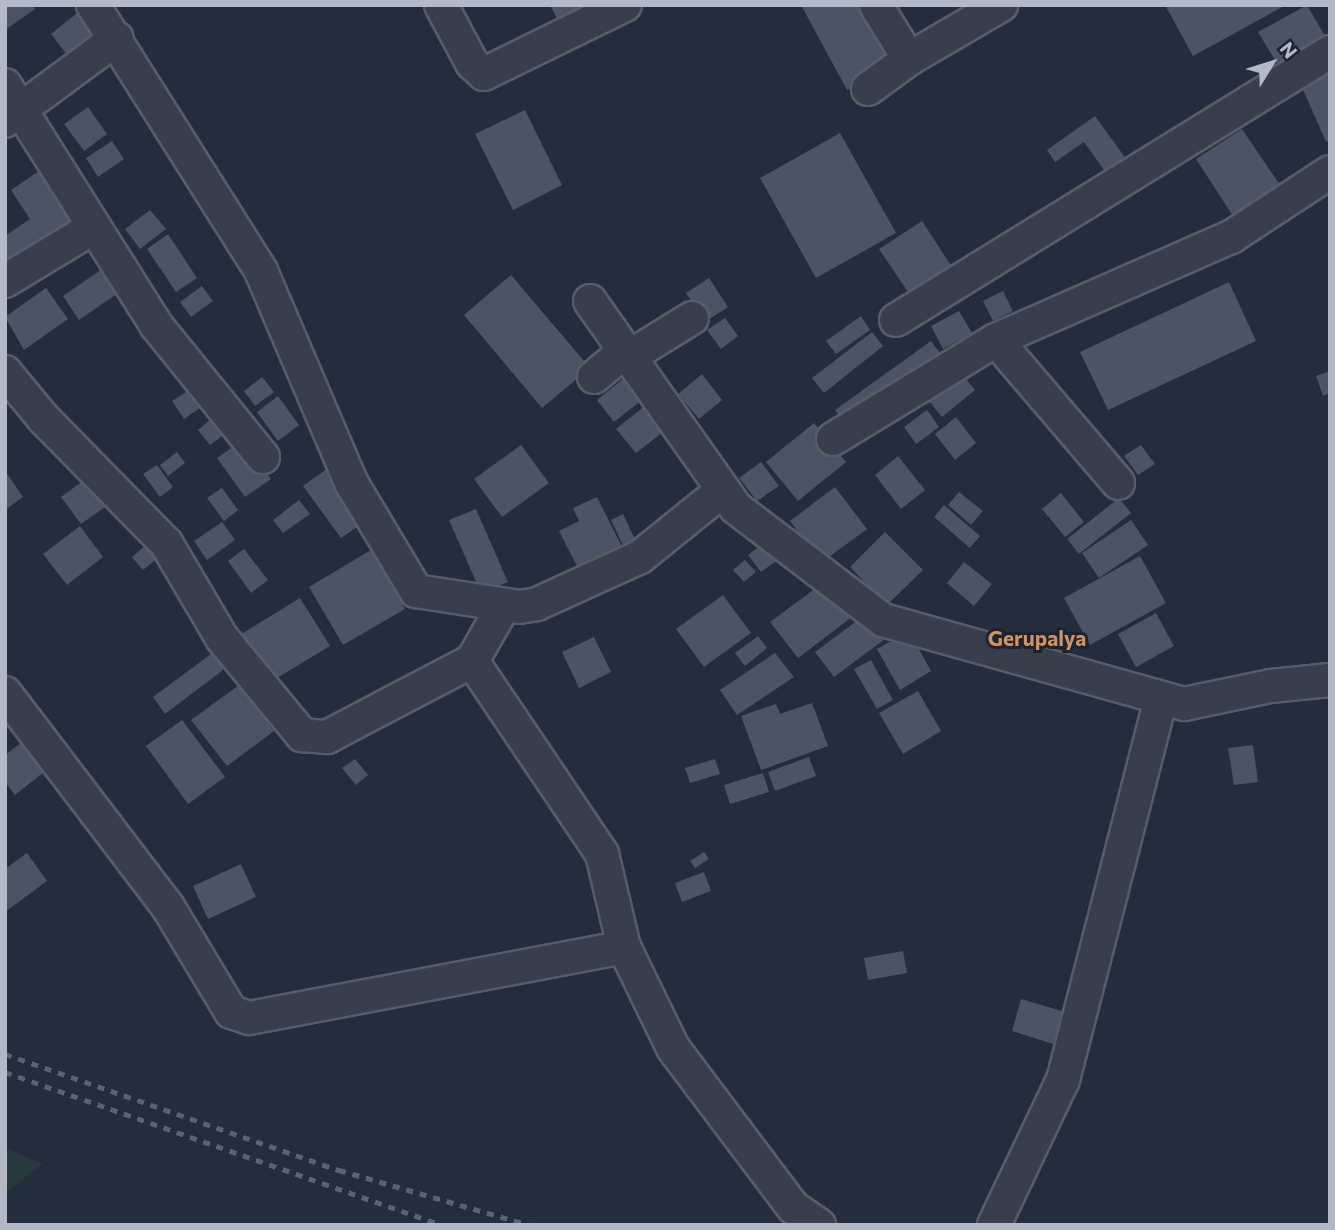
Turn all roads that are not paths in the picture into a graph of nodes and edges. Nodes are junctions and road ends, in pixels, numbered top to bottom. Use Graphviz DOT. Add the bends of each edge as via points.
graph roads {
  1 [pos="93,5"];
  2 [pos="441,5"];
  3 [pos="625,5"];
  4 [pos="876,5"];
  5 [pos="1002,5"];
  6 [pos="117,38"];
  7 [pos="1330,51"];
  8 [pos="909,59"];
  9 [pos="868,89"];
  10 [pos="10,106"];
  11 [pos="1330,172"];
  12 [pos="94,227"];
  13 [pos="5,281"];
  14 [pos="590,302"];
  15 [pos="692,318"];
  16 [pos="896,320"];
  17 [pos="996,340"];
  18 [pos="627,354"];
  19 [pos="5,372"];
  20 [pos="594,377"];
  21 [pos="834,439"];
  22 [pos="263,457"];
  23 [pos="1118,482"];
  24 [pos="723,490"];
  25 [pos="504,605"];
  26 [pos="471,662"];
  27 [pos="1330,680"];
  28 [pos="5,693"];
  29 [pos="1161,698"];
  30 [pos="624,947"];
  31 [pos="819,1225"];
  32 [pos="994,1225"];
  1 -- 6 [label="street"];
  2 -- 3 [label="street" via="472,62 484,74"];
  4 -- 8 [label="street"];
  5 -- 8 [label="street"];
  6 -- 10 [label="street"];
  6 -- 25 [label="street" via="261,271 352,484 408,583 421,593"];
  7 -- 16 [label="street"];
  8 -- 9 [label="street"];
  10 -- 12 [label="street"];
  11 -- 17 [label="street" via="1231,237"];
  12 -- 13 [label="street"];
  12 -- 22 [label="street" via="156,325"];
  14 -- 18 [label="street"];
  15 -- 18 [label="street"];
  17 -- 21 [label="street"];
  17 -- 23 [label="street"];
  18 -- 20 [label="street"];
  18 -- 24 [label="street"];
  19 -- 26 [label="street" via="44,419 166,543 222,638 302,735 327,737"];
  24 -- 25 [label="street" via="640,557 537,604"];
  24 -- 29 [label="street" via="736,508 883,620"];
  25 -- 26 [label="street"];
  26 -- 30 [label="street" via="602,854"];
  27 -- 29 [label="street" via="1271,686 1184,704"];
  28 -- 30 [label="street" via="168,907 231,1013 248,1018"];
  29 -- 32 [label="street" via="1063,1080"];
  30 -- 31 [label="street" via="680,1058 793,1207"];
}
